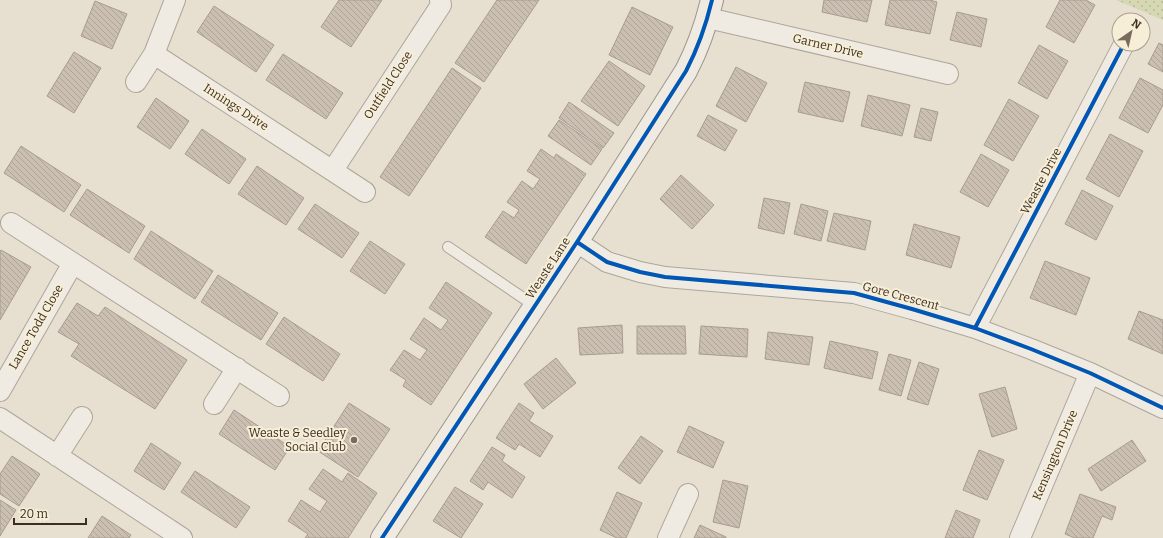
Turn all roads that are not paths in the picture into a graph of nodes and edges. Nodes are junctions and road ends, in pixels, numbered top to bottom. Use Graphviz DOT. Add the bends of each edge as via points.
graph roads {
  1 [pos="175,0"];
  2 [pos="440,0"];
  3 [pos="710,9"];
  4 [pos="1120,52"];
  5 [pos="154,54"];
  6 [pos="948,74"];
  7 [pos="136,82"];
  8 [pos="333,170"];
  9 [pos="365,192"];
  10 [pos="11,223"];
  11 [pos="576,242"];
  12 [pos="448,247"];
  13 [pos="73,263"];
  14 [pos="535,306"];
  15 [pos="975,328"];
  16 [pos="237,368"];
  17 [pos="1090,373"];
  18 [pos="0,391"];
  19 [pos="279,396"];
  20 [pos="214,404"];
  21 [pos="1163,408"];
  22 [pos="82,417"];
  23 [pos="0,418"];
  24 [pos="57,456"];
  25 [pos="688,494"];
  26 [pos="182,538"];
  27 [pos="382,538"];
  28 [pos="668,538"];
  29 [pos="1020,538"];
  1 -- 5 [label="street"];
  2 -- 8 [label="street, Outfield Close" via="441,5"];
  3 -- 6 [label="street, Garner Drive"];
  3 -- 11 [label="main road, Weaste Lane" via="695,54 686,71"];
  4 -- 15 [label="street, Weaste Drive"];
  5 -- 7 [label="street"];
  5 -- 8 [label="street, Innings Drive"];
  8 -- 9 [label="street, Innings Drive"];
  10 -- 13 [label="street"];
  11 -- 14 [label="main road, Weaste Lane"];
  11 -- 15 [label="street, Gore Crescent" via="607,262 640,272 665,277 854,294"];
  12 -- 14 [label="lane"];
  13 -- 16 [label="street"];
  13 -- 18 [label="street, Lance Todd Close"];
  14 -- 27 [label="main road, Weaste Lane"];
  15 -- 17 [label="street, Gore Crescent"];
  16 -- 19 [label="street"];
  16 -- 20 [label="street"];
  17 -- 21 [label="street, Gore Crescent"];
  17 -- 29 [label="street, Kensington Drive"];
  22 -- 24 [label="street"];
  23 -- 24 [label="street"];
  24 -- 26 [label="street"];
  25 -- 28 [label="street"];
}
